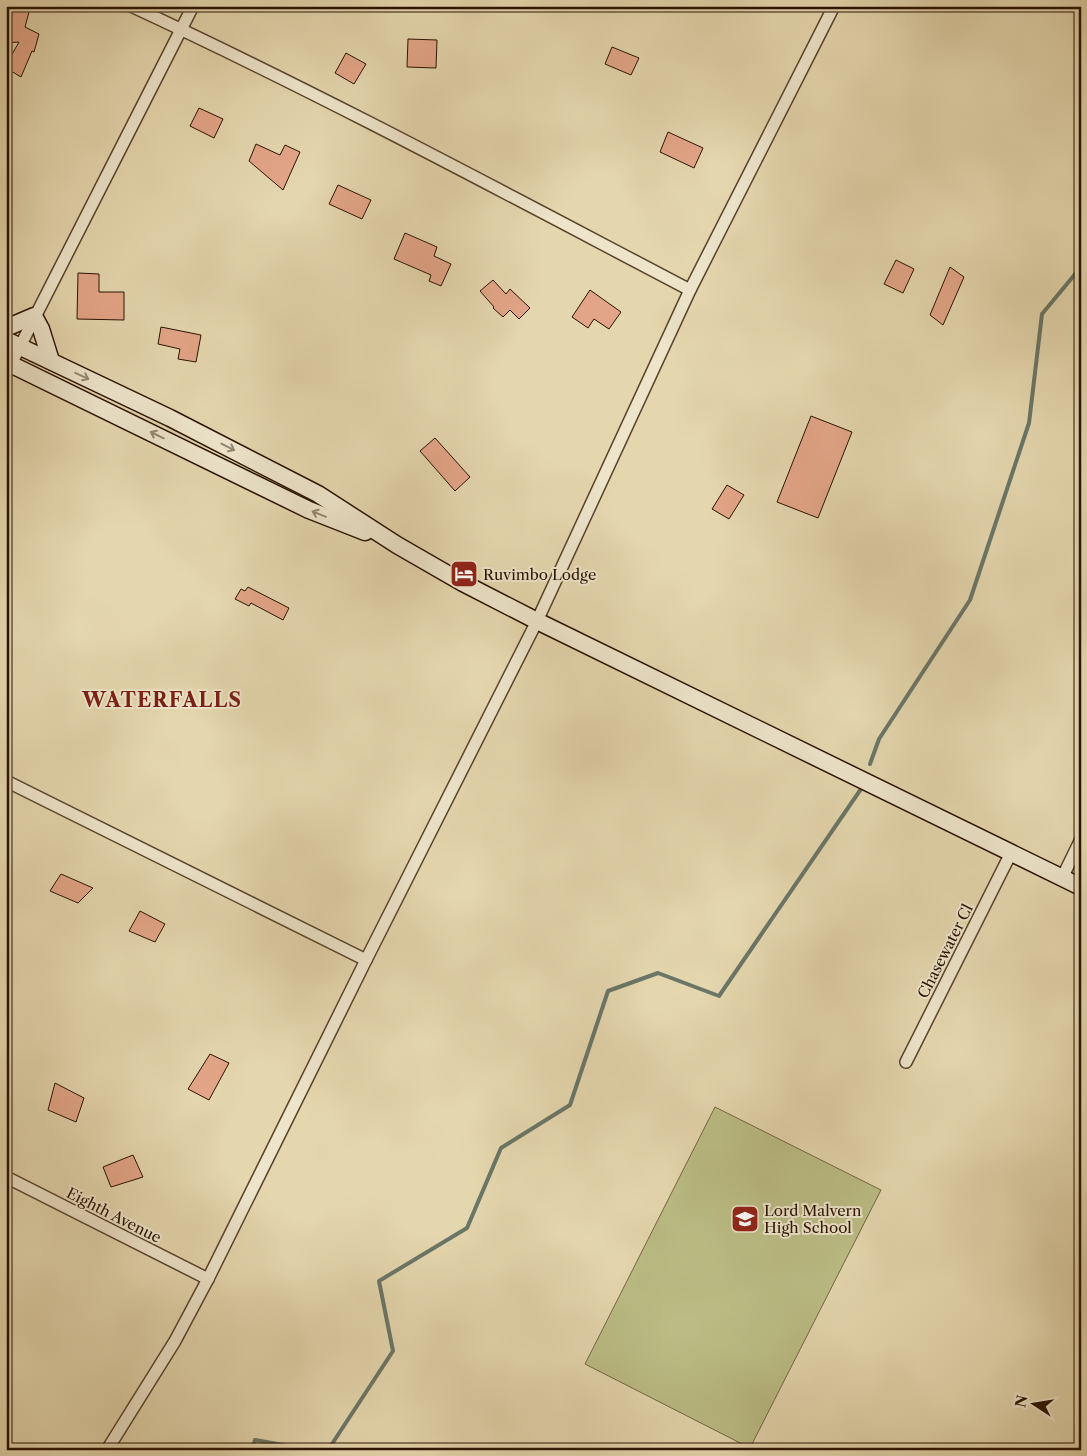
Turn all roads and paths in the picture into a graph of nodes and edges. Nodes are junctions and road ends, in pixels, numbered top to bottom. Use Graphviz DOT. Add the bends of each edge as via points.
graph roads {
  1 [pos="131,6"];
  2 [pos="193,6"];
  3 [pos="834,6"];
  4 [pos="182,30"];
  5 [pos="690,290"];
  6 [pos="34,316"];
  7 [pos="6,328"];
  8 [pos="13,343"];
  9 [pos="51,361"];
  10 [pos="8,366"];
  11 [pos="397,545"];
  12 [pos="537,621"];
  13 [pos="6,781"];
  14 [pos="1081,839"];
  15 [pos="1011,853"];
  16 [pos="1062,878"];
  17 [pos="1081,887"];
  18 [pos="366,960"];
  19 [pos="906,1062"];
  20 [pos="6,1177"];
  21 [pos="208,1279"];
  22 [pos="106,1450"];
  1 -- 4 [label="street"];
  2 -- 4 [label="street"];
  3 -- 5 [label="street"];
  4 -- 5 [label="street"];
  4 -- 6 [label="street"];
  5 -- 12 [label="street"];
  6 -- 7 [label="street"];
  6 -- 8 [label="street"];
  6 -- 9 [label="street"];
  8 -- 9 [label="street"];
  8 -- 10 [label="street"];
  9 -- 11 [label="street, one-way" via="318,494"];
  11 -- 10 [label="street, one-way" via="309,510"];
  11 -- 12 [label="street"];
  12 -- 15 [label="street"];
  12 -- 18 [label="street"];
  13 -- 18 [label="street"];
  14 -- 16 [label="street"];
  15 -- 16 [label="street"];
  15 -- 19 [label="street, Chasewater Cl"];
  16 -- 17 [label="street"];
  18 -- 21 [label="street"];
  20 -- 21 [label="street, Eighth Avenue"];
  21 -- 22 [label="street" via="175,1340"];
}
